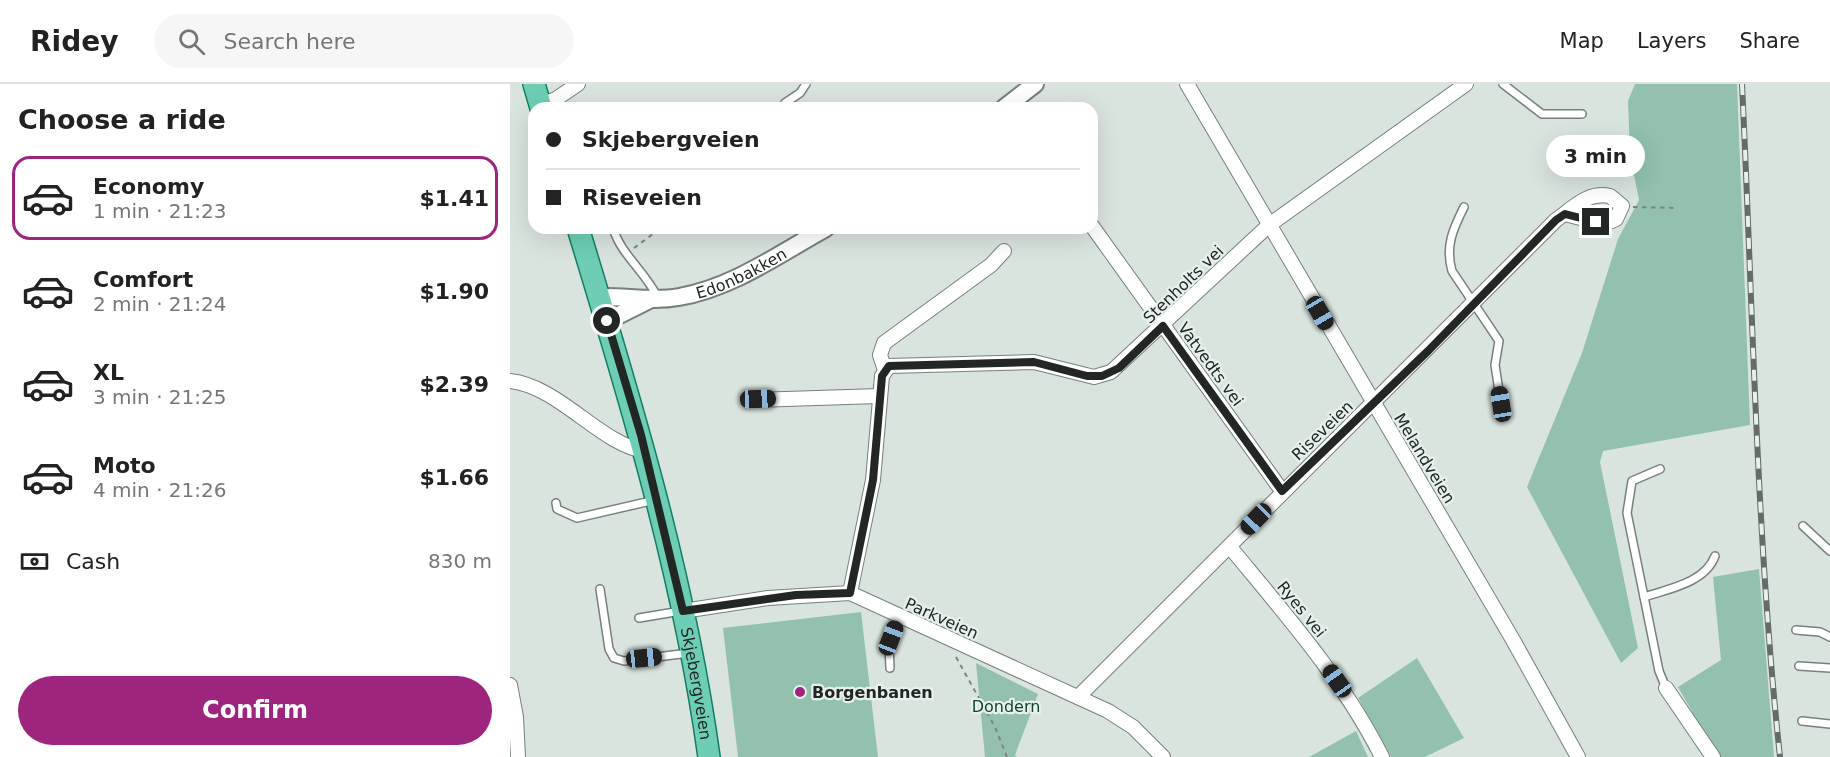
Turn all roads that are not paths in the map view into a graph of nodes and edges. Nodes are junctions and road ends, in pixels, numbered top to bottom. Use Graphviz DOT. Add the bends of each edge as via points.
graph roads {
  1 [pos="534,84"];
  2 [pos="578,84"];
  3 [pos="806,84"];
  4 [pos="1035,84"];
  5 [pos="1187,84"];
  6 [pos="1466,84"];
  7 [pos="1503,84"];
  8 [pos="539,102"];
  9 [pos="550,102"];
  10 [pos="786,102"];
  11 [pos="1017,102"];
  12 [pos="1582,114"];
  13 [pos="1464,207"];
  14 [pos="1565,214"];
  15 [pos="1269,225"];
  16 [pos="580,234"];
  17 [pos="615,234"];
  18 [pos="815,234"];
  19 [pos="1098,234"];
  20 [pos="1004,251"];
  21 [pos="600,297"];
  22 [pos="654,300"];
  23 [pos="1474,303"];
  24 [pos="607,321"];
  25 [pos="1163,326"];
  26 [pos="885,370"];
  27 [pos="510,381"];
  28 [pos="879,396"];
  29 [pos="758,399"];
  30 [pos="1373,403"];
  31 [pos="1501,404"];
  32 [pos="645,451"];
  33 [pos="1660,469"];
  34 [pos="1282,491"];
  35 [pos="657,499"];
  36 [pos="556,503"];
  37 [pos="1803,526"];
  38 [pos="1230,547"];
  39 [pos="1830,551"];
  40 [pos="1714,555"];
  41 [pos="600,589"];
  42 [pos="850,593"];
  43 [pos="1644,597"];
  44 [pos="683,611"];
  45 [pos="639,618"];
  46 [pos="899,618"];
  47 [pos="1796,630"];
  48 [pos="1830,637"];
  49 [pos="692,652"];
  50 [pos="1799,666"];
  51 [pos="890,668"];
  52 [pos="1830,668"];
  53 [pos="510,685"];
  54 [pos="1666,687"];
  55 [pos="1078,697"];
  56 [pos="1802,721"];
  57 [pos="1830,724"];
  58 [pos="518,757"];
  59 [pos="709,757"];
  60 [pos="1164,757"];
  61 [pos="1382,757"];
  62 [pos="1578,757"];
  63 [pos="1713,757"];
  1 -- 8 [label="main road"];
  2 -- 9 [label="street"];
  3 -- 10 [label="lane"];
  4 -- 11 [label="street"];
  5 -- 15 [label="street, Melandveien"];
  6 -- 15 [label="street, Stenholts vei"];
  7 -- 12 [label="lane" via="1542,114"];
  13 -- 23 [label="lane" via="1451,231 1449,261"];
  14 -- 14 [label="street, Riseveien" via="1592,196 1610,196 1622,206 1616,219 1607,223"];
  14 -- 23 [label="street, Riseveien"];
  15 -- 25 [label="street, Stenholts vei"];
  15 -- 30 [label="street, Melandveien"];
  16 -- 21 [label="main road, Skjebergveien"];
  17 -- 22 [label="lane" via="618,245 650,280"];
  18 -- 22 [label="street, Edonbakken" via="730,280 703,291"];
  19 -- 25 [label="street, Vatvedts vei"];
  20 -- 26 [label="street" via="991,265 884,343 880,355"];
  21 -- 22 [label="street, Edonbakken"];
  21 -- 24 [label="main road, Skjebergveien"];
  22 -- 24 [label="street, Edonbakken"];
  23 -- 30 [label="street, Riseveien"];
  23 -- 31 [label="lane" via="1499,341 1495,365"];
  24 -- 32 [label="main road, Skjebergveien"];
  25 -- 26 [label="street, Stenholts vei" via="1119,368 1102,376 1087,376 1034,362 909,363"];
  25 -- 34 [label="street, Vatvedts vei"];
  26 -- 28 [label="street"];
  27 -- 32 [label="street" via="538,388 636,450"];
  28 -- 29 [label="street"];
  28 -- 42 [label="street" via="873,480"];
  30 -- 34 [label="street, Riseveien"];
  30 -- 62 [label="street, Melandveien"];
  32 -- 35 [label="main road, Skjebergveien"];
  33 -- 43 [label="lane" via="1632,481 1627,500"];
  34 -- 38 [label="street, Riseveien"];
  35 -- 36 [label="lane" via="577,518 557,509"];
  35 -- 44 [label="main road, Skjebergveien"];
  37 -- 39 [label="lane"];
  38 -- 55 [label="street, Riseveien"];
  38 -- 61 [label="street, Ryes vei" via="1323,661"];
  40 -- 43 [label="lane" via="1712,564 1686,583"];
  41 -- 49 [label="lane" via="609,649 614,658 624,661"];
  42 -- 44 [label="street" via="777,597"];
  42 -- 46 [label="street, Parkveien"];
  43 -- 54 [label="lane"];
  44 -- 45 [label="lane"];
  44 -- 49 [label="main road, Skjebergveien"];
  46 -- 51 [label="lane" via="889,645"];
  46 -- 55 [label="street, Parkveien"];
  47 -- 48 [label="lane"];
  49 -- 59 [label="main road, Skjebergveien"];
  50 -- 52 [label="lane"];
  53 -- 58 [label="street"];
  54 -- 63 [label="street"];
  55 -- 60 [label="street, Parkveien" via="1127,722"];
  56 -- 57 [label="lane"];
}
